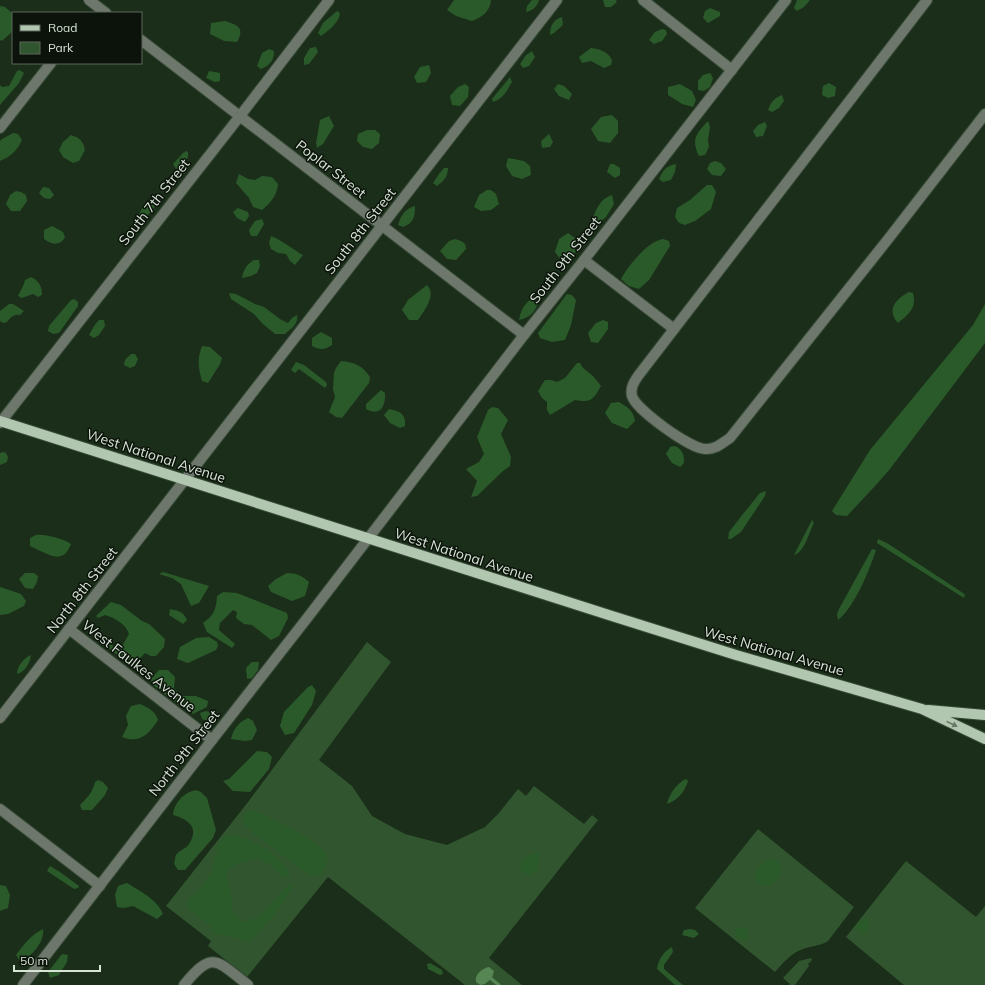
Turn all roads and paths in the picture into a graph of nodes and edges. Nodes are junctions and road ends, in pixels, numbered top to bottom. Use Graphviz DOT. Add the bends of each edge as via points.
graph roads {
  1 [pos="329,0"];
  2 [pos="558,0"];
  3 [pos="643,0"];
  4 [pos="786,0"];
  5 [pos="927,0"];
  6 [pos="94,5"];
  7 [pos="104,12"];
  8 [pos="142,41"];
  9 [pos="50,64"];
  10 [pos="732,70"];
  11 [pos="985,114"];
  12 [pos="240,116"];
  13 [pos="0,128"];
  14 [pos="382,226"];
  15 [pos="584,260"];
  16 [pos="674,329"];
  17 [pos="524,335"];
  18 [pos="0,422"];
  19 [pos="185,480"];
  20 [pos="368,538"];
  21 [pos="69,629"];
  22 [pos="922,709"];
  23 [pos="985,715"];
  24 [pos="0,718"];
  25 [pos="985,739"];
  26 [pos="212,740"];
  27 [pos="0,809"];
  28 [pos="100,886"];
  29 [pos="23,985"];
  30 [pos="184,985"];
  31 [pos="248,985"];
  1 -- 12 [label="street, South 7th Street"];
  2 -- 14 [label="street, South 8th Street"];
  3 -- 10 [label="street"];
  4 -- 10 [label="street, South 9th Street"];
  5 -- 16 [label="street"];
  6 -- 7 [label="street"];
  8 -- 12 [label="street, Poplar Street"];
  9 -- 13 [label="street"];
  10 -- 15 [label="street, South 9th Street"];
  11 -- 16 [label="street" via="730,438 715,448 706,450 688,443 640,408 632,396 631,390 638,376"];
  12 -- 14 [label="street, Poplar Street"];
  12 -- 18 [label="street, South 7th Street"];
  14 -- 17 [label="street, Poplar Street"];
  14 -- 19 [label="street, South 8th Street"];
  15 -- 16 [label="street"];
  15 -- 17 [label="street, South 9th Street"];
  17 -- 20 [label="street, South 9th Street"];
  18 -- 19 [label="main road, West National Avenue"];
  19 -- 20 [label="main road, West National Avenue"];
  19 -- 21 [label="street, North 8th Street"];
  20 -- 22 [label="main road, West National Avenue" via="736,655"];
  20 -- 26 [label="street, North 9th Street"];
  21 -- 24 [label="street, North 8th Street"];
  21 -- 26 [label="street, West Faulkes Avenue"];
  22 -- 23 [label="main road, West National Avenue"];
  22 -- 25 [label="main road, West National Avenue, one-way"];
  26 -- 28 [label="street, North 9th Street"];
  27 -- 28 [label="street"];
  28 -- 29 [label="street, North 9th Street"];
  30 -- 31 [label="street" via="204,964 213,961 222,964"];
}
